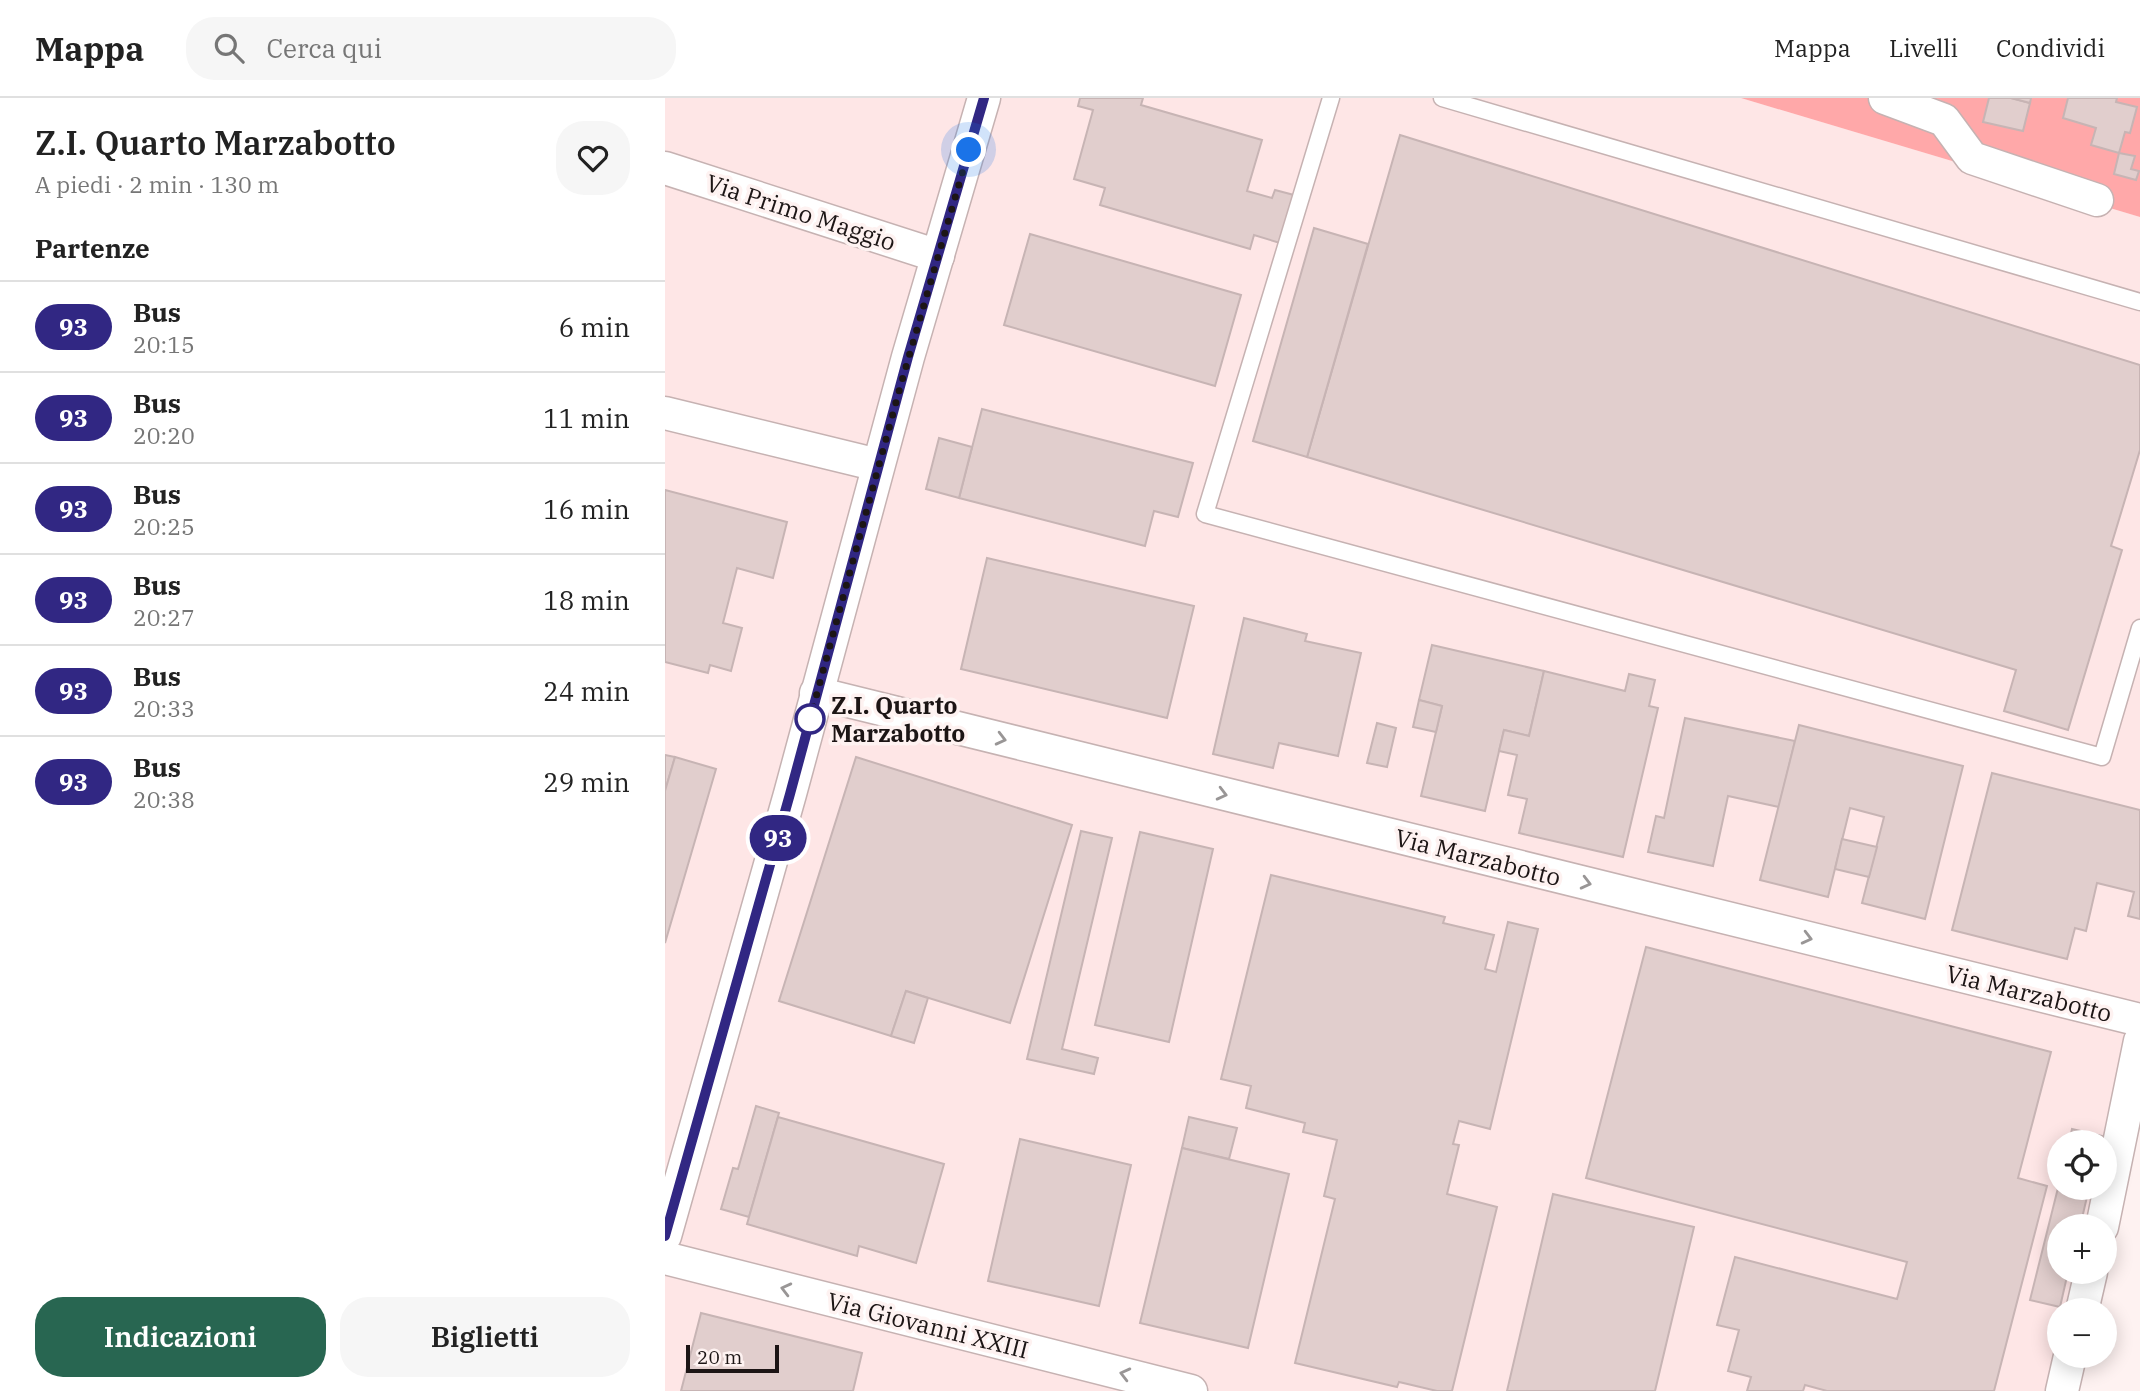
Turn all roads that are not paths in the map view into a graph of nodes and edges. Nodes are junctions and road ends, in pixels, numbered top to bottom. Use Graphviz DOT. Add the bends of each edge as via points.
graph roads {
  1 [pos="984,98"];
  2 [pos="1331,98"];
  3 [pos="1441,98"];
  4 [pos="1885,98"];
  5 [pos="665,168"];
  6 [pos="2097,200"];
  7 [pos="938,256"];
  8 [pos="2140,302"];
  9 [pos="665,413"];
  10 [pos="878,465"];
  11 [pos="2140,628"];
  12 [pos="816,694"];
  13 [pos="2140,1020"];
  14 [pos="2140,1041"];
  15 [pos="2105,1214"];
  16 [pos="665,1236"];
  17 [pos="665,1258"];
  18 [pos="2067,1368"];
  19 [pos="1191,1391"];
  20 [pos="2062,1391"];
  1 -- 7 [label="street"];
  2 -- 11 [label="lane" via="1205,514 2102,757"];
  3 -- 8 [label="lane"];
  4 -- 6 [label="street" via="1944,121 1972,158"];
  5 -- 7 [label="street, Via Primo Maggio"];
  7 -- 10 [label="street"];
  9 -- 10 [label="street"];
  10 -- 12 [label="street"];
  12 -- 13 [label="street, Via Marzabotto, one-way"];
  12 -- 16 [label="street"];
  14 -- 15 [label="street"];
  19 -- 17 [label="street, Via Giovanni XXIII, one-way"];
  18 -- 20 [label="street"];
}
